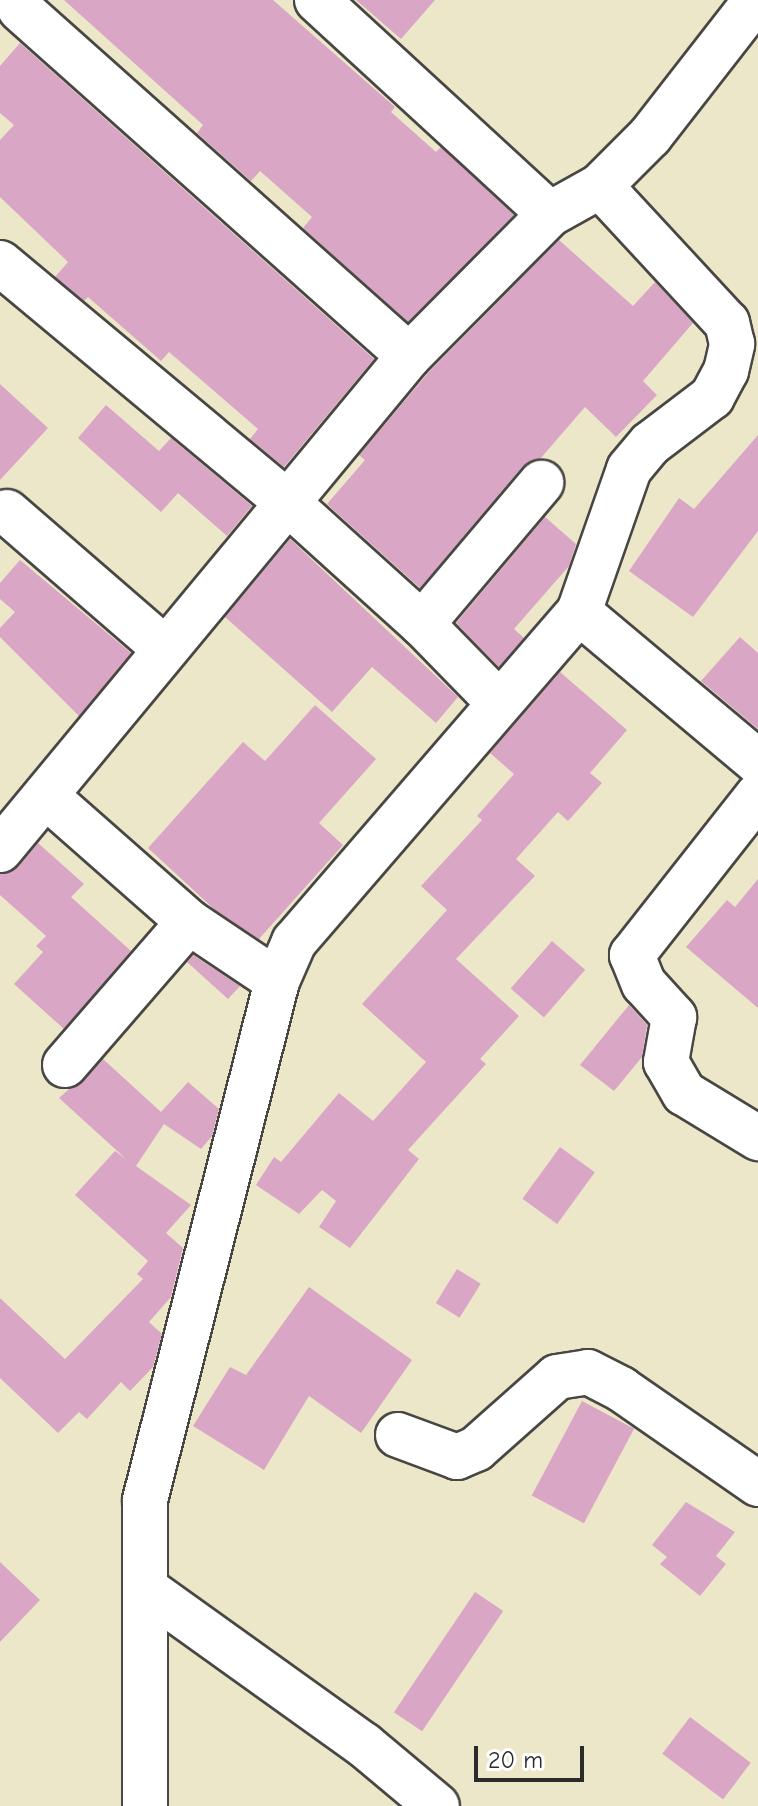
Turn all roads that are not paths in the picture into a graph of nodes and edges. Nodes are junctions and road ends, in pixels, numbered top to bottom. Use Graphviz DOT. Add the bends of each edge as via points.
graph roads {
  1 [pos="317,0"];
  2 [pos="756,0"];
  3 [pos="16,13"];
  4 [pos="600,186"];
  5 [pos="550,214"];
  6 [pos="0,263"];
  7 [pos="409,356"];
  8 [pos="541,483"];
  9 [pos="288,503"];
  10 [pos="7,512"];
  11 [pos="579,612"];
  12 [pos="422,624"];
  13 [pos="164,648"];
  14 [pos="499,703"];
  15 [pos="758,762"];
  16 [pos="758,795"];
  17 [pos="46,796"];
  18 [pos="0,850"];
  19 [pos="189,922"];
  20 [pos="277,981"];
  21 [pos="65,1065"];
  22 [pos="758,1138"];
  23 [pos="398,1435"];
  24 [pos="758,1484"];
  25 [pos="146,1589"];
  26 [pos="145,1806"];
  27 [pos="437,1806"];
  1 -- 5 [label="street"];
  2 -- 4 [label="street" via="650,136"];
  3 -- 7 [label="street"];
  4 -- 5 [label="street"];
  4 -- 11 [label="street" via="727,323 732,344 712,397 650,444 629,469"];
  5 -- 7 [label="street"];
  6 -- 9 [label="street"];
  7 -- 9 [label="street"];
  8 -- 12 [label="street"];
  9 -- 12 [label="street"];
  9 -- 13 [label="street"];
  10 -- 13 [label="street"];
  11 -- 14 [label="street"];
  11 -- 15 [label="street"];
  12 -- 14 [label="street"];
  13 -- 17 [label="street"];
  14 -- 20 [label="street" via="294,942"];
  16 -- 22 [label="street" via="632,955 644,984 674,1017 666,1062 684,1093"];
  17 -- 18 [label="street"];
  17 -- 19 [label="street"];
  19 -- 20 [label="street"];
  19 -- 21 [label="street"];
  20 -- 25 [label="street" via="145,1500"];
  23 -- 24 [label="street" via="457,1457 476,1449 557,1377 588,1372"];
  25 -- 26 [label="street"];
  25 -- 27 [label="street" via="364,1745"];
}
